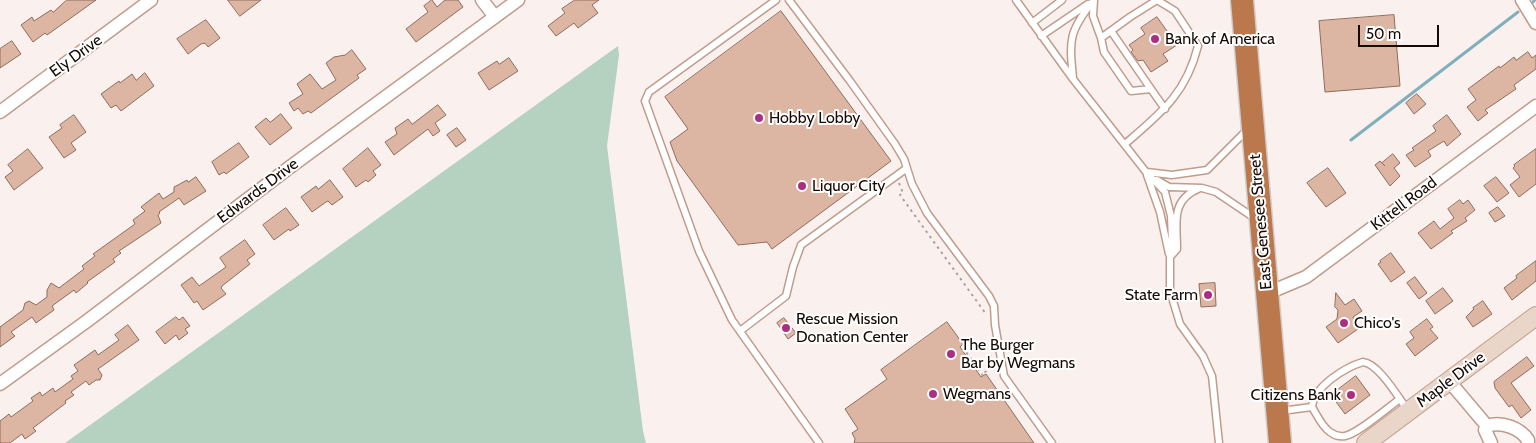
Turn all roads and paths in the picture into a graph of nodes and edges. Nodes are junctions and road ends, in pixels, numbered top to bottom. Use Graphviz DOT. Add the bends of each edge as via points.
graph roads {
  1 [pos="151,0"];
  2 [pos="482,0"];
  3 [pos="518,0"];
  4 [pos="776,0"];
  5 [pos="789,0"];
  6 [pos="1016,0"];
  7 [pos="1062,0"];
  8 [pos="1094,0"];
  9 [pos="1157,0"];
  10 [pos="1242,0"];
  11 [pos="1522,0"];
  12 [pos="495,17"];
  13 [pos="1032,23"];
  14 [pos="1536,23"];
  15 [pos="1111,30"];
  16 [pos="1041,36"];
  17 [pos="1101,38"];
  18 [pos="1073,79"];
  19 [pos="1151,89"];
  20 [pos="1536,106"];
  21 [pos="1165,109"];
  22 [pos="0,112"];
  23 [pos="1252,124"];
  24 [pos="1125,144"];
  25 [pos="907,168"];
  26 [pos="1146,172"];
  27 [pos="895,177"];
  28 [pos="1202,188"];
  29 [pos="1261,223"];
  30 [pos="1170,258"];
  31 [pos="1268,294"];
  32 [pos="987,315"];
  33 [pos="1536,316"];
  34 [pos="740,331"];
  35 [pos="962,350"];
  36 [pos="990,350"];
  37 [pos="1449,381"];
  38 [pos="0,384"];
  39 [pos="1404,405"];
  40 [pos="1312,407"];
  41 [pos="1278,412"];
  42 [pos="1487,426"];
  43 [pos="819,443"];
  44 [pos="1052,443"];
  45 [pos="1219,443"];
  46 [pos="1280,443"];
  47 [pos="1366,443"];
  48 [pos="1491,443"];
  49 [pos="1528,443"];
  1 -- 22 [label="street, Ely Drive"];
  2 -- 12 [label="street"];
  3 -- 12 [label="street, Edwards Drive"];
  4 -- 34 [label="lane" via="649,92 645,101 699,251"];
  5 -- 25 [label="lane" via="850,81"];
  6 -- 13 [label="lane"];
  7 -- 13 [label="lane"];
  8 -- 16 [label="lane"];
  8 -- 17 [label="lane" via="1093,16"];
  8 -- 18 [label="lane" via="1072,33"];
  9 -- 15 [label="lane"];
  9 -- 21 [label="lane" via="1175,11 1198,46 1193,66"];
  10 -- 23 [label="highway, East Genesee Street"];
  11 -- 14 [label="street"];
  12 -- 38 [label="street, Edwards Drive"];
  13 -- 16 [label="lane"];
  15 -- 17 [label="lane"];
  15 -- 19 [label="lane"];
  16 -- 18 [label="lane"];
  17 -- 19 [label="lane" via="1104,52 1131,91"];
  18 -- 24 [label="lane"];
  19 -- 21 [label="lane"];
  20 -- 31 [label="street, Kittell Road" via="1306,277"];
  21 -- 24 [label="lane"];
  23 -- 26 [label="lane" via="1208,170 1172,175"];
  23 -- 29 [label="highway, East Genesee Street"];
  24 -- 26 [label="lane"];
  25 -- 27 [label="lane"];
  25 -- 44 [label="lane" via="927,213 989,296 994,306 1004,376"];
  26 -- 28 [label="lane" via="1170,187"];
  26 -- 30 [label="lane" via="1160,212"];
  26 -- 30 [label="lane" via="1165,192 1171,216"];
  27 -- 32 [label="path" via="903,193 900,195"];
  27 -- 34 [label="lane" via="801,246 786,296"];
  28 -- 29 [label="lane" via="1216,192"];
  28 -- 30 [label="lane" via="1182,200 1177,212 1177,249"];
  29 -- 31 [label="highway, East Genesee Street"];
  30 -- 45 [label="lane" via="1170,291 1180,324 1203,356 1212,376"];
  31 -- 41 [label="highway, East Genesee Street"];
  33 -- 37 [label="street, Maple Drive"];
  34 -- 43 [label="lane"];
  35 -- 36 [label="path" via="983,376 992,368"];
  37 -- 39 [label="street, Maple Drive"];
  37 -- 42 [label="street"];
  39 -- 40 [label="lane" via="1346,436 1327,430"];
  39 -- 40 [label="lane" via="1377,369 1363,362 1327,382"];
  39 -- 47 [label="street, Maple Drive"];
  40 -- 41 [label="lane"];
  41 -- 46 [label="highway, East Genesee Street"];
  42 -- 48 [label="street" via="1485,430"];
  42 -- 49 [label="street" via="1496,423 1518,430 1524,433"];
}
